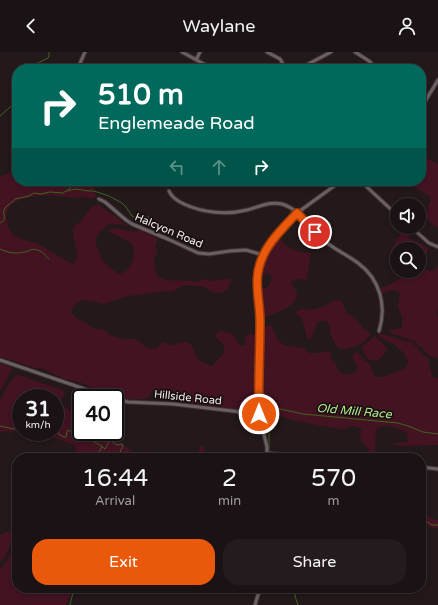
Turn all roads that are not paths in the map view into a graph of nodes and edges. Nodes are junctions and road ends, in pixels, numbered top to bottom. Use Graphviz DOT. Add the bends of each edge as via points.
graph roads {
  1 [pos="85,52"];
  2 [pos="182,52"];
  3 [pos="200,52"];
  4 [pos="267,52"];
  5 [pos="331,52"];
  6 [pos="354,52"];
  7 [pos="196,60"];
  8 [pos="80,64"];
  9 [pos="204,64"];
  10 [pos="283,64"];
  11 [pos="309,64"];
  12 [pos="372,64"];
  13 [pos="438,80"];
  14 [pos="426,100"];
  15 [pos="334,186"];
  16 [pos="365,186"];
  17 [pos="169,191"];
  18 [pos="99,199"];
  19 [pos="390,209"];
  20 [pos="297,213"];
  21 [pos="419,234"];
  22 [pos="438,247"];
  23 [pos="263,255"];
  24 [pos="378,331"];
  25 [pos="0,360"];
  26 [pos="85,389"];
  27 [pos="124,401"];
  28 [pos="259,414"];
  29 [pos="267,453"];
  30 [pos="426,467"];
  31 [pos="438,468"];
  32 [pos="259,593"];
  33 [pos="255,605"];
  1 -- 8 [label="street"];
  2 -- 7 [label="street"];
  3 -- 7 [label="street"];
  4 -- 10 [label="street" via="280,59"];
  5 -- 11 [label="street"];
  6 -- 12 [label="street"];
  7 -- 9 [label="street"];
  13 -- 14 [label="street"];
  15 -- 20 [label="street"];
  16 -- 19 [label="street"];
  17 -- 20 [label="street" via="179,201 209,211 234,212 274,203 287,206"];
  18 -- 23 [label="street, Halcyon Road" via="132,224 198,253 246,250"];
  20 -- 23 [label="street"];
  20 -- 24 [label="street" via="321,238 363,267 373,280 382,303"];
  21 -- 22 [label="street"];
  23 -- 28 [label="street" via="256,282 260,321"];
  25 -- 26 [label="street"];
  27 -- 28 [label="street, Hillside Road"];
  28 -- 29 [label="street"];
  30 -- 31 [label="street"];
  32 -- 33 [label="street"];
}
